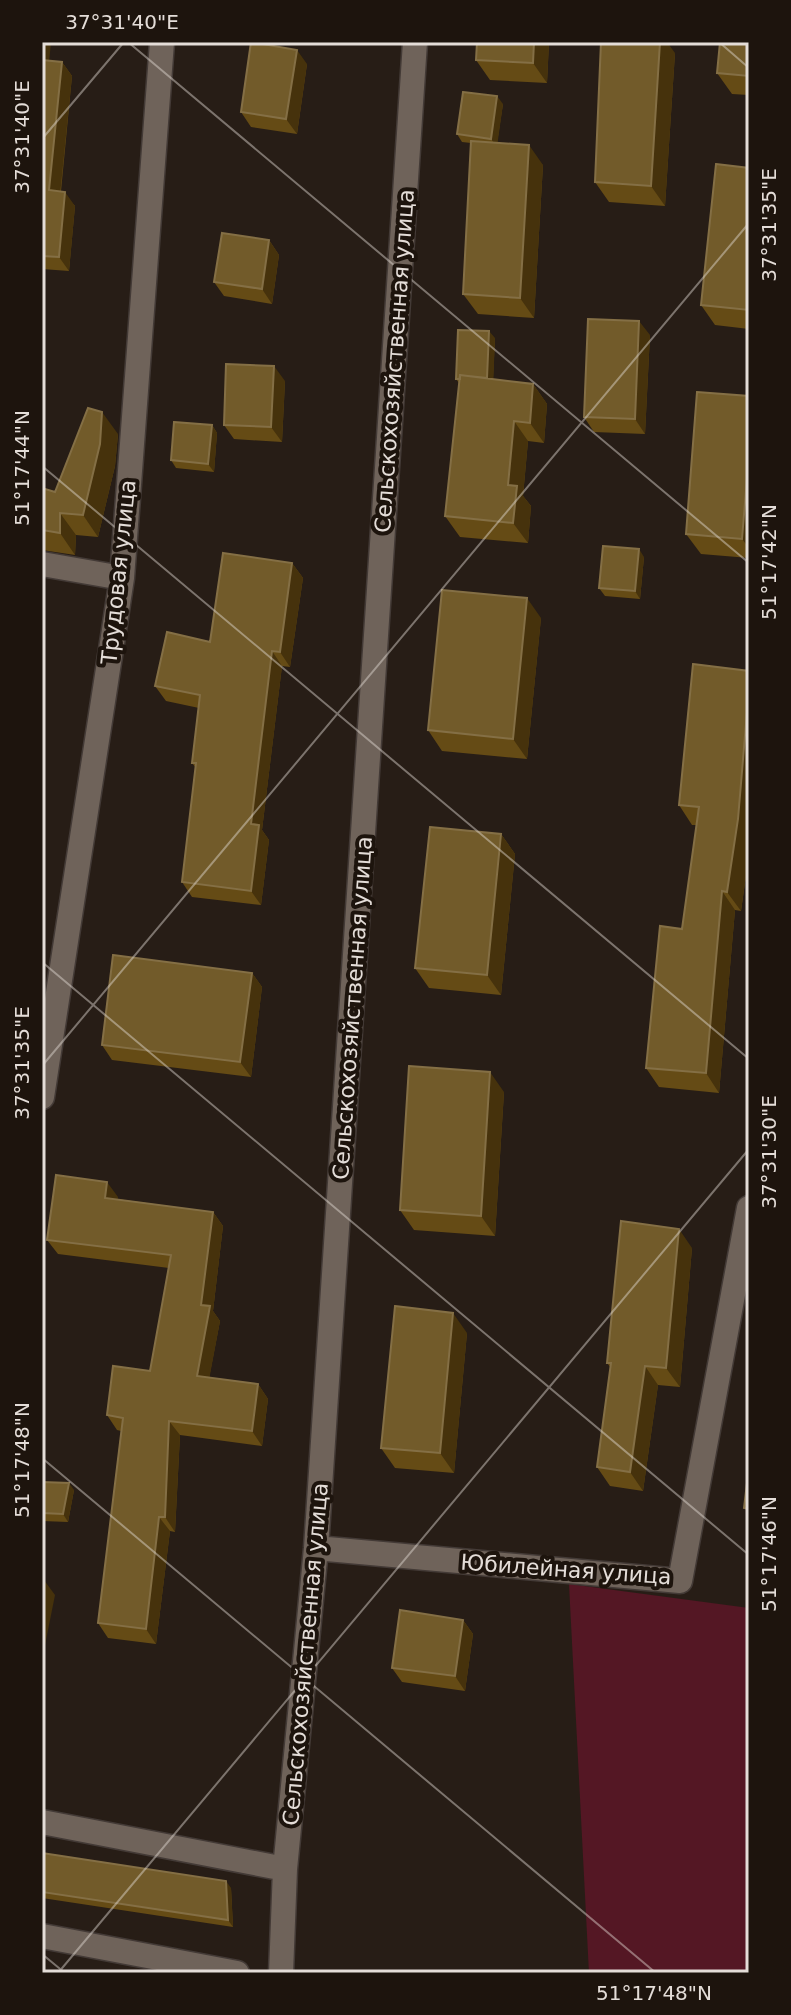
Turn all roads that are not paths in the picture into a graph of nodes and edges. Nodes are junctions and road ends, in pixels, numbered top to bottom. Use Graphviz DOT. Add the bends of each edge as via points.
graph roads {
  1 [pos="162,42"];
  2 [pos="415,42"];
  3 [pos="42,564"];
  4 [pos="122,578"];
  5 [pos="42,1097"];
  6 [pos="749,1208"];
  7 [pos="316,1548"];
  8 [pos="42,1822"];
  9 [pos="285,1869"];
  10 [pos="42,1936"];
  11 [pos="237,1973"];
  12 [pos="281,1973"];
  1 -- 4 [label="street, Трудовая улица"];
  2 -- 7 [label="street, Сельскохозяйственная улица"];
  3 -- 4 [label="street"];
  4 -- 5 [label="street, Трудовая улица"];
  6 -- 7 [label="street, Юбилейная улица" via="680,1581"];
  7 -- 9 [label="street, Сельскохозяйственная улица"];
  8 -- 9 [label="street"];
  9 -- 12 [label="street, Сельскохозяйственная улица"];
  10 -- 11 [label="street"];
}
